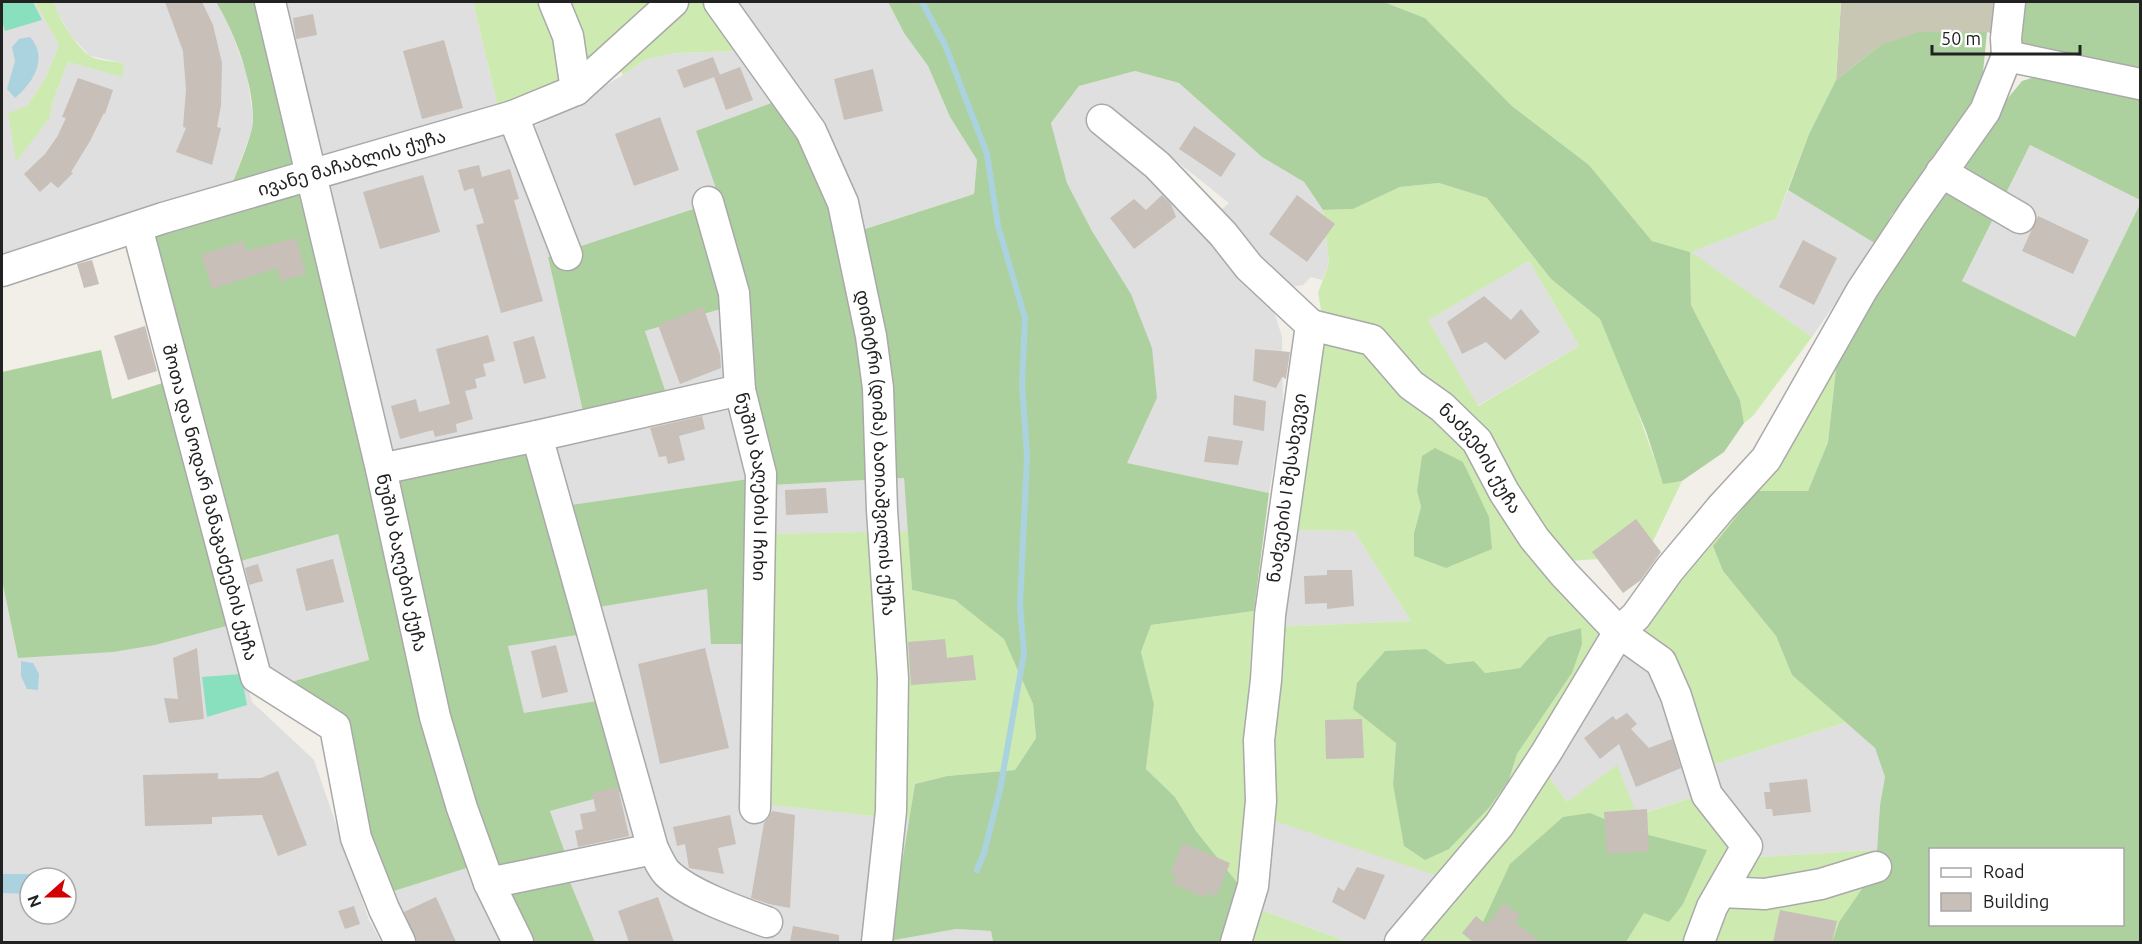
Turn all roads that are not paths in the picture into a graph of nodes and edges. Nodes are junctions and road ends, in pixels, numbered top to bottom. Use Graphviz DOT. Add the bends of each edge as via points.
graph roads {
  1 [pos="270,2"];
  2 [pos="554,2"];
  3 [pos="673,2"];
  4 [pos="719,2"];
  5 [pos="2010,2"];
  6 [pos="2007,56"];
  7 [pos="2140,84"];
  8 [pos="576,90"];
  9 [pos="513,116"];
  10 [pos="1102,120"];
  11 [pos="1941,172"];
  12 [pos="309,176"];
  13 [pos="708,202"];
  14 [pos="2020,218"];
  15 [pos="137,227"];
  16 [pos="567,255"];
  17 [pos="2,271"];
  18 [pos="1311,325"];
  19 [pos="740,390"];
  20 [pos="537,436"];
  21 [pos="381,469"];
  22 [pos="1619,632"];
  23 [pos="755,808"];
  24 [pos="653,849"];
  25 [pos="1876,867"];
  26 [pos="489,883"];
  27 [pos="1720,892"];
  28 [pos="767,922"];
  29 [pos="400,942"];
  30 [pos="518,942"];
  31 [pos="877,942"];
  32 [pos="1236,942"];
  33 [pos="1400,942"];
  34 [pos="1699,942"];
  1 -- 12 [label="street, ნუშის ბაღების ქუჩა"];
  2 -- 8 [label="street" via="568,36"];
  3 -- 8 [label="street, ივანე მაჩაბლის ქუჩა"];
  4 -- 31 [label="street, დიმიტრი (დიმა) ბათიაშვილის ქუჩა" via="811,131 843,203 871,336 878,388 893,678 891,811"];
  5 -- 6 [label="street"];
  6 -- 7 [label="street"];
  6 -- 11 [label="street" via="1985,111"];
  8 -- 9 [label="street, ივანე მაჩაბლის ქუჩა"];
  9 -- 12 [label="street, ივანე მაჩაბლის ქუჩა"];
  9 -- 16 [label="street"];
  10 -- 18 [label="street" via="1157,165 1249,267"];
  11 -- 14 [label="street"];
  11 -- 22 [label="street" via="1862,290 1766,459 1720,508 1636,616"];
  12 -- 15 [label="street, ივანე მაჩაბლის ქუჩა"];
  12 -- 21 [label="street, ნუშის ბაღების ქუჩა"];
  13 -- 19 [label="street" via="735,293"];
  15 -- 17 [label="street, ივანე მაჩაბლის ქუჩა"];
  15 -- 29 [label="street, შოთა და ნოდარ მანაგაძეების ქუჩა" via="255,677 335,727 356,838"];
  18 -- 22 [label="street, ნაძვების ქუჩა" via="1372,340 1411,385 1465,428 1477,441 1534,538"];
  18 -- 32 [label="street, ნაძვების I შესახვევი" via="1270,615 1259,740 1261,801 1253,886"];
  19 -- 20 [label="street, ნუშის ბაღების I ჩიხი"];
  19 -- 23 [label="street, ნუშის ბაღების I ჩიხი" via="761,474"];
  20 -- 21 [label="street, ნუშის ბაღების I ჩიხი"];
  20 -- 24 [label="street"];
  21 -- 26 [label="street, ნუშის ბაღების ქუჩა" via="435,717"];
  22 -- 27 [label="street, ნაძვების ქუჩა" via="1662,662 1707,795 1747,846"];
  22 -- 33 [label="street" via="1499,825"];
  24 -- 26 [label="street"];
  24 -- 28 [label="street" via="667,873 690,888 729,909"];
  25 -- 27 [label="street" via="1821,884 1765,894"];
  26 -- 30 [label="street, ნუშის ბაღების ქუჩა"];
  27 -- 34 [label="street, ნაძვების ქუჩა"];
}
